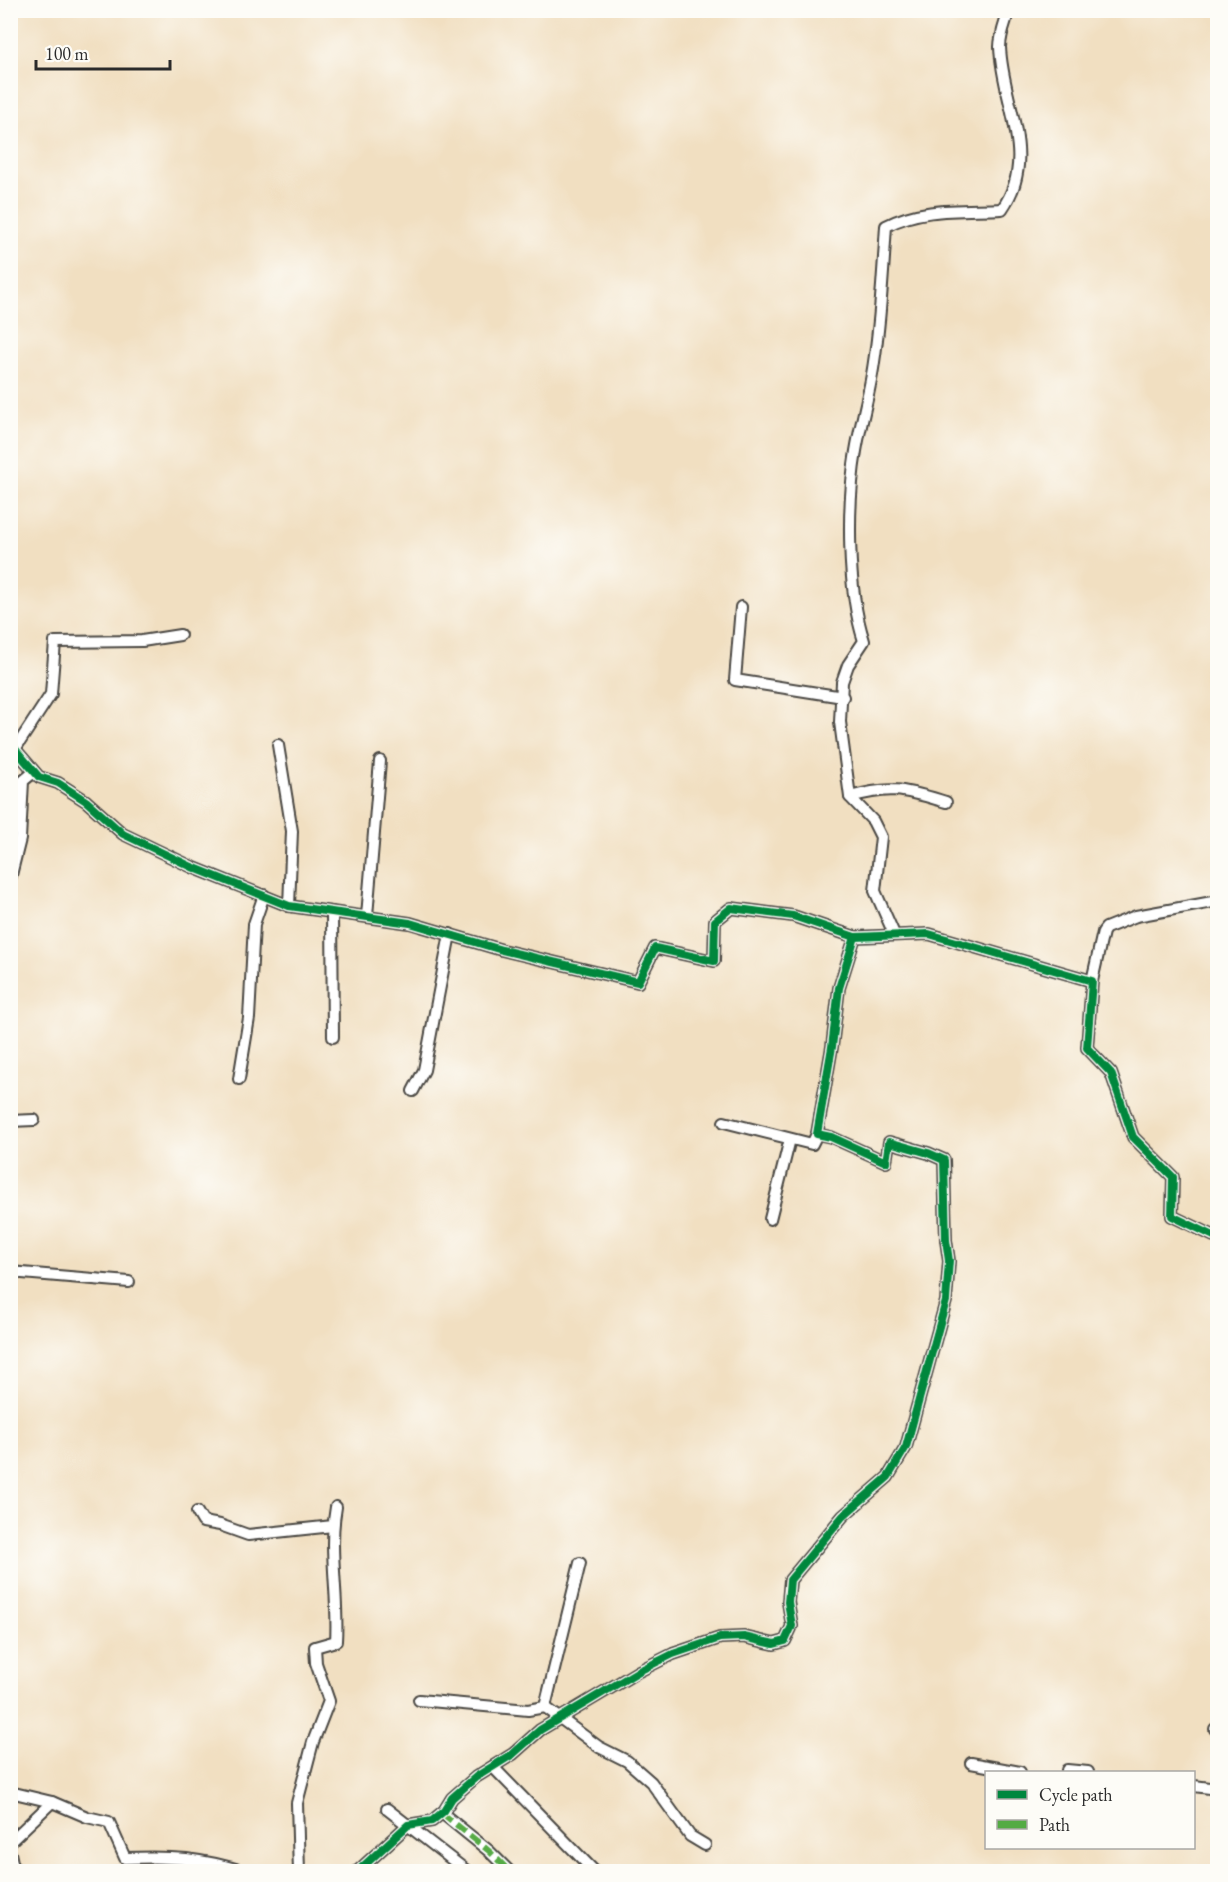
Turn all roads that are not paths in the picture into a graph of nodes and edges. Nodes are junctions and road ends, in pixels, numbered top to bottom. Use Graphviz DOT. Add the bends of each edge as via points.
graph roads {
  1 [pos="1009,10"];
  2 [pos="741,607"];
  3 [pos="180,635"];
  4 [pos="843,697"];
  5 [pos="279,745"];
  6 [pos="13,750"];
  7 [pos="380,761"];
  8 [pos="34,772"];
  9 [pos="850,797"];
  10 [pos="946,802"];
  11 [pos="10,879"];
  12 [pos="264,895"];
  13 [pos="1218,901"];
  14 [pos="289,906"];
  15 [pos="332,912"];
  16 [pos="367,916"];
  17 [pos="450,934"];
  18 [pos="894,934"];
  19 [pos="855,937"];
  20 [pos="1092,981"];
  21 [pos="333,1037"];
  22 [pos="240,1079"];
  23 [pos="413,1091"];
  24 [pos="10,1120"];
  25 [pos="34,1120"];
  26 [pos="724,1122"];
  27 [pos="817,1134"];
  28 [pos="790,1139"];
  29 [pos="770,1219"];
  30 [pos="1218,1238"];
  31 [pos="10,1272"];
  32 [pos="129,1282"];
  33 [pos="336,1507"];
  34 [pos="197,1512"];
  35 [pos="333,1526"];
  36 [pos="580,1563"];
  37 [pos="418,1700"];
  38 [pos="545,1707"];
  39 [pos="557,1718"];
  40 [pos="970,1763"];
  41 [pos="493,1767"];
  42 [pos="1010,1771"];
  43 [pos="1195,1786"];
  44 [pos="1218,1789"];
  45 [pos="10,1792"];
  46 [pos="52,1802"];
  47 [pos="387,1809"];
  48 [pos="441,1813"];
  49 [pos="408,1825"];
  50 [pos="10,1842"];
  51 [pos="705,1845"];
  52 [pos="10,1853"];
  53 [pos="14,1872"];
  54 [pos="246,1872"];
  55 [pos="300,1872"];
  56 [pos="357,1872"];
  57 [pos="468,1872"];
  58 [pos="510,1872"];
  59 [pos="595,1872"];
  1 -- 4 [label="street" via="1000,44 1005,89 1019,138 1014,192 1002,209 906,215 886,226 874,359 851,501 856,614 864,641 848,665 842,682"];
  2 -- 4 [label="street" via="735,680"];
  3 -- 6 [label="street" via="142,641 55,642 51,694"];
  4 -- 9 [label="street" via="840,722"];
  5 -- 14 [label="street" via="292,831"];
  6 -- 8 [label="street"];
  7 -- 16 [label="street"];
  8 -- 11 [label="street" via="23,781 20,839"];
  8 -- 12 [label="street" via="86,801 123,834"];
  9 -- 10 [label="street" via="897,789"];
  9 -- 18 [label="street" via="879,830 875,891"];
  12 -- 14 [label="street"];
  12 -- 22 [label="street" via="254,924 249,1018"];
  13 -- 20 [label="street" via="1136,916 1106,928"];
  14 -- 15 [label="street"];
  15 -- 16 [label="street"];
  15 -- 21 [label="street"];
  16 -- 17 [label="street"];
  17 -- 19 [label="street" via="638,982 655,948 714,961 716,921 731,908 793,916"];
  17 -- 23 [label="street" via="424,1070"];
  18 -- 19 [label="street"];
  18 -- 20 [label="street" via="929,934"];
  19 -- 27 [label="street" via="839,988"];
  20 -- 30 [label="street" via="1087,1048 1111,1073 1133,1137 1173,1177 1172,1216"];
  24 -- 25 [label="street"];
  26 -- 28 [label="street"];
  27 -- 28 [label="street" via="812,1144"];
  27 -- 39 [label="street" via="886,1162 889,1142 944,1160 949,1261 946,1301 906,1447 888,1477 843,1516 790,1580 792,1626 785,1641 774,1644 744,1637 720,1638 674,1654"];
  28 -- 29 [label="street"];
  31 -- 32 [label="street"];
  33 -- 35 [label="street"];
  34 -- 35 [label="street" via="203,1522 248,1535"];
  35 -- 55 [label="street" via="336,1641 315,1647 316,1663 329,1701 297,1803"];
  36 -- 38 [label="street"];
  37 -- 38 [label="street" via="528,1710"];
  38 -- 39 [label="street"];
  39 -- 41 [label="street"];
  39 -- 51 [label="street" via="598,1747 627,1761 651,1782 690,1836"];
  40 -- 42 [label="street"];
  41 -- 48 [label="street" via="452,1798"];
  41 -- 59 [label="street"];
  43 -- 44 [label="street"];
  45 -- 46 [label="street"];
  46 -- 50 [label="street"];
  46 -- 54 [label="street" via="109,1822 125,1858 202,1859"];
  47 -- 49 [label="street"];
  48 -- 49 [label="street" via="432,1821"];
  48 -- 58 [label="street"];
  49 -- 56 [label="street"];
  49 -- 57 [label="street"];
  52 -- 53 [label="street"];
}
